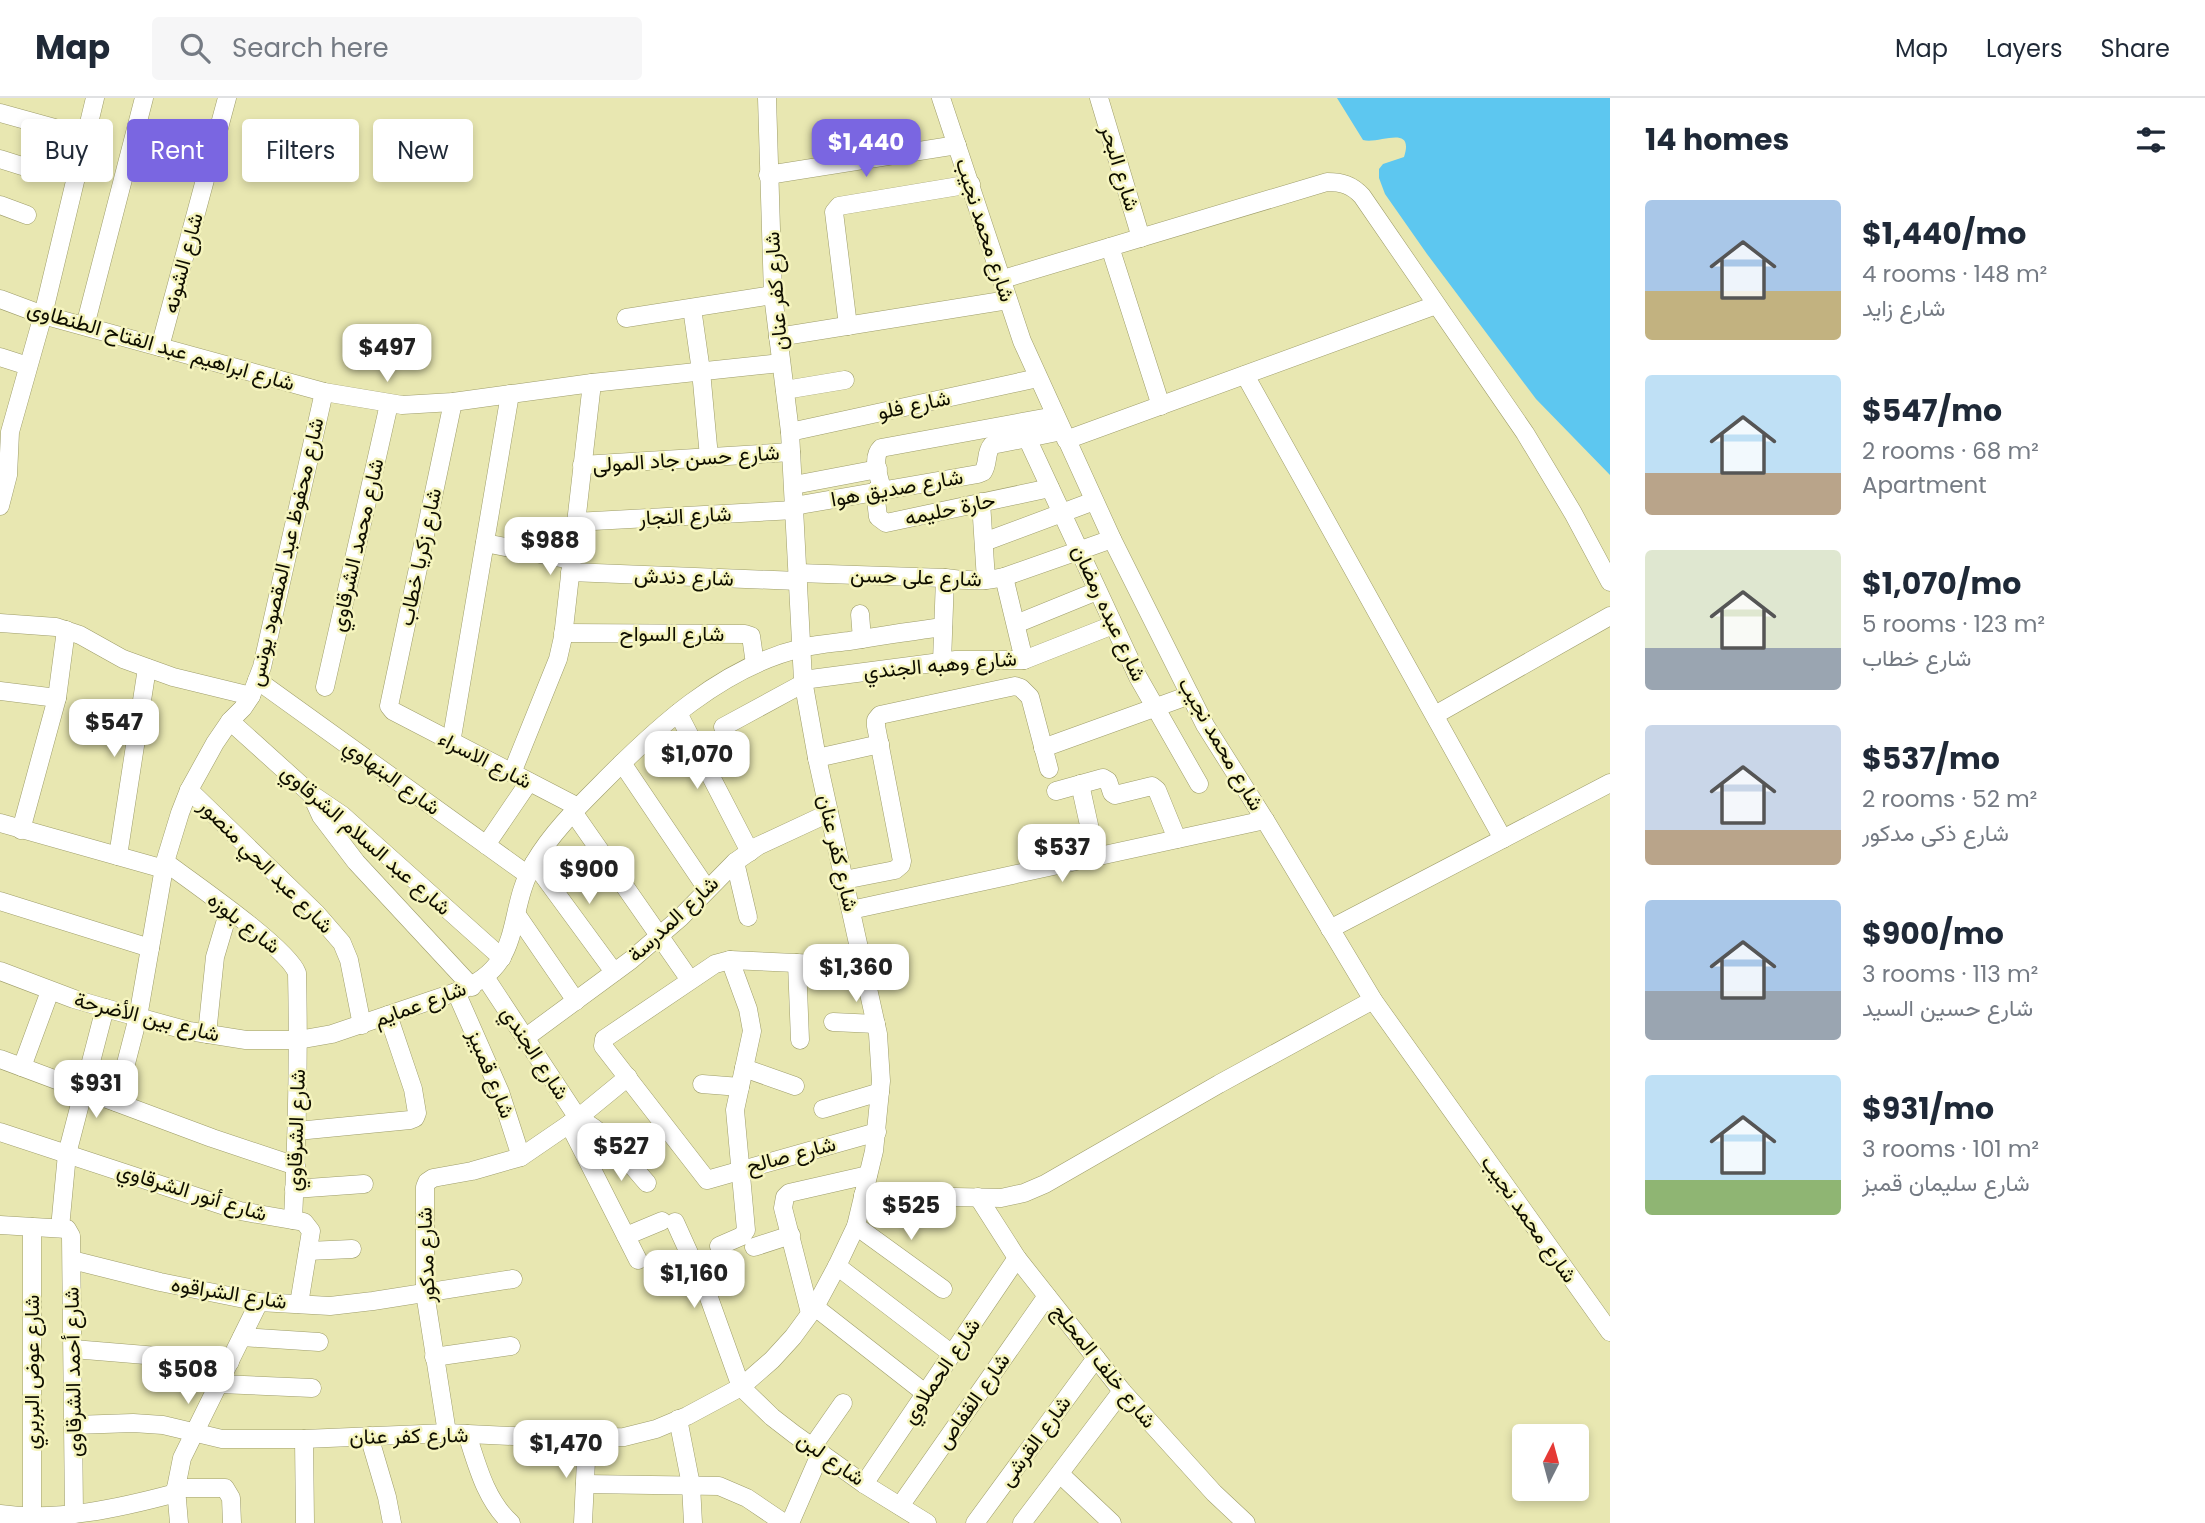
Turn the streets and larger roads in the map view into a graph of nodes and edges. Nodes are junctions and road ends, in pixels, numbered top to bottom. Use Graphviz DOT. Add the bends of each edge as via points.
graph roads {
  1 [pos="95,98"];
  2 [pos="144,98"];
  3 [pos="227,98"];
  4 [pos="767,98"];
  5 [pos="941,98"];
  6 [pos="1099,98"];
  7 [pos="0,113"];
  8 [pos="22,119"];
  9 [pos="91,119"];
  10 [pos="957,145"];
  11 [pos="0,159"];
  12 [pos="21,166"];
  13 [pos="768,175"];
  14 [pos="76,182"];
  15 [pos="971,184"];
  16 [pos="0,205"];
  17 [pos="27,215"];
  18 [pos="1141,238"];
  19 [pos="1110,247"];
  20 [pos="1003,279"];
  21 [pos="773,295"];
  22 [pos="0,299"];
  23 [pos="1008,300"];
  24 [pos="1436,305"];
  25 [pos="692,308"];
  26 [pos="43,315"];
  27 [pos="626,318"];
  28 [pos="85,326"];
  29 [pos="848,326"];
  30 [pos="778,337"];
  31 [pos="160,347"];
  32 [pos="0,357"];
  33 [pos="781,362"];
  34 [pos="29,366"];
  35 [pos="701,371"];
  36 [pos="1245,375"];
  37 [pos="1038,378"];
  38 [pos="845,380"];
  39 [pos="592,383"];
  40 [pos="785,390"];
  41 [pos="324,393"];
  42 [pos="510,394"];
  43 [pos="453,402"];
  44 [pos="389,404"];
  45 [pos="1161,406"];
  46 [pos="1061,429"];
  47 [pos="5,430"];
  48 [pos="790,432"];
  49 [pos="1027,438"];
  50 [pos="791,452"];
  51 [pos="709,457"];
  52 [pos="582,465"];
  53 [pos="878,469"];
  54 [pos="794,485"];
  55 [pos="1050,488"];
  56 [pos="878,490"];
  57 [pos="1094,501"];
  58 [pos="981,502"];
  59 [pos="0,506"];
  60 [pos="795,508"];
  61 [pos="1061,513"];
  62 [pos="575,522"];
  63 [pos="1112,539"];
  64 [pos="485,542"];
  65 [pos="984,542"];
  66 [pos="1079,550"];
  67 [pos="570,566"];
  68 [pos="798,577"];
  69 [pos="1004,577"];
  70 [pos="945,578"];
  71 [pos="986,580"];
  72 [pos="1610,582"];
  73 [pos="1097,591"];
  74 [pos="860,614"];
  75 [pos="1610,616"];
  76 [pos="0,623"];
  77 [pos="1016,624"];
  78 [pos="1113,625"];
  79 [pos="943,627"];
  80 [pos="66,630"];
  81 [pos="564,633"];
  82 [pos="862,639"];
  83 [pos="802,648"];
  84 [pos="1024,660"];
  85 [pos="942,662"];
  86 [pos="755,664"];
  87 [pos="147,668"];
  88 [pos="804,681"];
  89 [pos="325,687"];
  90 [pos="254,688"];
  91 [pos="0,691"];
  92 [pos="1190,695"];
  93 [pos="57,698"];
  94 [pos="1156,708"];
  95 [pos="393,711"];
  96 [pos="678,713"];
  97 [pos="1434,715"];
  98 [pos="230,721"];
  99 [pos="723,726"];
  100 [pos="452,743"];
  101 [pos="880,744"];
  102 [pos="1044,748"];
  103 [pos="817,758"];
  104 [pos="622,762"];
  105 [pos="1049,769"];
  106 [pos="512,773"];
  107 [pos="529,782"];
  108 [pos="1610,783"];
  109 [pos="1080,784"];
  110 [pos="1199,784"];
  111 [pos="189,790"];
  112 [pos="1056,791"];
  113 [pos="311,794"];
  114 [pos="576,809"];
  115 [pos="829,813"];
  116 [pos="1265,820"];
  117 [pos="0,823"];
  118 [pos="21,830"];
  119 [pos="1177,839"];
  120 [pos="1503,839"];
  121 [pos="486,845"];
  122 [pos="118,856"];
  123 [pos="742,857"];
  124 [pos="1096,857"];
  125 [pos="164,865"];
  126 [pos="531,869"];
  127 [pos="844,880"];
  128 [pos="707,889"];
  129 [pos="0,901"];
  130 [pos="229,910"];
  131 [pos="850,910"];
  132 [pos="517,915"];
  133 [pos="748,917"];
  134 [pos="1330,929"];
  135 [pos="659,936"];
  136 [pos="150,948"];
  137 [pos="502,958"];
  138 [pos="730,960"];
  139 [pos="797,963"];
  140 [pos="863,965"];
  141 [pos="0,971"];
  142 [pos="614,972"];
  143 [pos="690,980"];
  144 [pos="471,985"];
  145 [pos="50,990"];
  146 [pos="1373,1000"];
  147 [pos="576,1001"];
  148 [pos="105,1008"];
  149 [pos="388,1015"];
  150 [pos="138,1017"];
  151 [pos="833,1021"];
  152 [pos="876,1024"];
  153 [pos="362,1025"];
  154 [pos="207,1034"];
  155 [pos="525,1038"];
  156 [pos="298,1040"];
  157 [pos="800,1040"];
  158 [pos="0,1059"];
  159 [pos="22,1067"];
  160 [pos="744,1069"];
  161 [pos="628,1077"];
  162 [pos="702,1084"];
  163 [pos="795,1086"];
  164 [pos="740,1087"];
  165 [pos="84,1090"];
  166 [pos="880,1092"];
  167 [pos="116,1102"];
  168 [pos="823,1109"];
  169 [pos="573,1121"];
  170 [pos="297,1131"];
  171 [pos="0,1132"];
  172 [pos="877,1132"];
  173 [pos="67,1154"];
  174 [pos="521,1157"];
  175 [pos="296,1166"];
  176 [pos="740,1169"];
  177 [pos="868,1175"];
  178 [pos="364,1184"];
  179 [pos="647,1184"];
  180 [pos="294,1189"];
  181 [pos="863,1195"];
  182 [pos="978,1196"];
  183 [pos="293,1220"];
  184 [pos="0,1225"];
  185 [pos="856,1226"];
  186 [pos="32,1227"];
  187 [pos="65,1229"];
  188 [pos="626,1236"];
  189 [pos="791,1236"];
  190 [pos="719,1246"];
  191 [pos="754,1247"];
  192 [pos="352,1248"];
  193 [pos="308,1251"];
  194 [pos="1017,1258"];
  195 [pos="72,1260"];
  196 [pos="638,1260"];
  197 [pos="837,1266"];
  198 [pos="513,1279"];
  199 [pos="943,1289"];
  200 [pos="425,1293"];
  201 [pos="1047,1296"];
  202 [pos="259,1302"];
  203 [pos="299,1304"];
  204 [pos="812,1310"];
  205 [pos="1610,1332"];
  206 [pos="242,1337"];
  207 [pos="319,1342"];
  208 [pos="511,1346"];
  209 [pos="73,1349"];
  210 [pos="952,1354"];
  211 [pos="434,1357"];
  212 [pos="1096,1359"];
  213 [pos="230,1362"];
  214 [pos="220,1384"];
  215 [pos="741,1387"];
  216 [pos="312,1388"];
  217 [pos="1122,1391"];
  218 [pos="925,1393"];
  219 [pos="843,1403"];
  220 [pos="678,1419"];
  221 [pos="74,1425"];
  222 [pos="196,1432"];
  223 [pos="447,1433"];
  224 [pos="467,1434"];
  225 [pos="369,1436"];
  226 [pos="304,1439"];
  227 [pos="587,1439"];
  228 [pos="817,1449"];
  229 [pos="1060,1474"];
  230 [pos="585,1484"];
  231 [pos="864,1484"];
  232 [pos="691,1485"];
  233 [pos="176,1490"];
  234 [pos="131,1504"];
  235 [pos="900,1506"];
  236 [pos="3,1517"];
  237 [pos="32,1517"];
  238 [pos="67,1517"];
  239 [pos="504,1522"];
  240 [pos="130,1523"];
  241 [pos="179,1523"];
  242 [pos="232,1523"];
  243 [pos="305,1523"];
  244 [pos="392,1523"];
  245 [pos="583,1523"];
  246 [pos="693,1523"];
  247 [pos="784,1523"];
  248 [pos="790,1523"];
  249 [pos="927,1523"];
  250 [pos="975,1523"];
  251 [pos="1023,1523"];
  252 [pos="1112,1523"];
  253 [pos="1246,1523"];
  1 -- 9 [label="street"];
  2 -- 28 [label="street"];
  3 -- 31 [label="street, شارع الشونه"];
  4 -- 13 [label="street, شارع كفر عنان"];
  5 -- 10 [label="street, شارع محمد نجيب"];
  6 -- 18 [label="street, شارع البحر"];
  7 -- 8 [label="street"];
  10 -- 13 [label="street"];
  10 -- 15 [label="street, شارع محمد نجيب"];
  11 -- 12 [label="street"];
  13 -- 21 [label="street, شارع كفر عنان"];
  14 -- 26 [label="street"];
  15 -- 20 [label="street, شارع محمد نجيب"];
  15 -- 29 [label="street" via="839,206 834,212"];
  16 -- 17 [label="street"];
  18 -- 19 [label="street"];
  18 -- 24 [label="street" via="1327,182 1343,183 1362,196"];
  19 -- 20 [label="street"];
  19 -- 45 [label="street"];
  20 -- 23 [label="street, شارع محمد نجيب"];
  21 -- 25 [label="street"];
  21 -- 30 [label="street, شارع كفر عنان"];
  22 -- 26 [label="street, شارع ابراهيم عبد الفتاح الطنطاوى"];
  23 -- 29 [label="street"];
  23 -- 37 [label="street, شارع محمد نجيب"];
  24 -- 36 [label="street"];
  24 -- 72 [label="street" via="1525,433"];
  25 -- 27 [label="street"];
  25 -- 35 [label="street"];
  26 -- 28 [label="street, شارع ابراهيم عبد الفتاح الطنطاوى"];
  26 -- 34 [label="street"];
  28 -- 31 [label="street, شارع ابراهيم عبد الفتاح الطنطاوى"];
  29 -- 30 [label="street"];
  30 -- 33 [label="street, شارع كفر عنان"];
  31 -- 41 [label="street, شارع ابراهيم عبد الفتاح الطنطاوى"];
  32 -- 34 [label="street"];
  33 -- 35 [label="street, شارع ابراهيم عبد الفتاح الطنطاوى"];
  33 -- 40 [label="street, شارع كفر عنان"];
  34 -- 47 [label="street"];
  35 -- 39 [label="street, شارع ابراهيم عبد الفتاح الطنطاوى"];
  35 -- 51 [label="street"];
  36 -- 45 [label="street"];
  36 -- 97 [label="street"];
  37 -- 46 [label="street, شارع محمد نجيب"];
  37 -- 48 [label="street, شارع فلو"];
  38 -- 40 [label="street"];
  39 -- 42 [label="street, شارع ابراهيم عبد الفتاح الطنطاوى"];
  39 -- 52 [label="street"];
  40 -- 48 [label="street, شارع كفر عنان"];
  41 -- 44 [label="street, شارع ابراهيم عبد الفتاح الطنطاوى"];
  41 -- 90 [label="street, شارع محفوظ عبد المقصود يونس" via="270,636"];
  42 -- 43 [label="street, شارع ابراهيم عبد الفتاح الطنطاوى"];
  42 -- 64 [label="street"];
  43 -- 44 [label="street, شارع ابراهيم عبد الفتاح الطنطاوى"];
  43 -- 95 [label="street, شارع زكريا خطاب" via="390,700"];
  44 -- 89 [label="street, شارع محمد الشرقاوي"];
  45 -- 46 [label="street"];
  46 -- 49 [label="street, شارع صديق هوا"];
  46 -- 53 [label="street" via="881,448 875,457"];
  46 -- 57 [label="street, شارع محمد نجيب"];
  47 -- 59 [label="street" via="8,475"];
  48 -- 50 [label="street, شارع كفر عنان"];
  49 -- 55 [label="street, شارع عبده رمضان"];
  49 -- 56 [label="street, شارع صديق هوا" via="992,445 983,472"];
  50 -- 51 [label="street, شارع حسن جاد المولى"];
  50 -- 54 [label="street, شارع كفر عنان"];
  51 -- 52 [label="street, شارع حسن جاد المولى"];
  52 -- 62 [label="street"];
  53 -- 54 [label="street"];
  53 -- 56 [label="street, حارة حليمه"];
  54 -- 60 [label="street, شارع كفر عنان"];
  55 -- 58 [label="street, حارة حليمه"];
  55 -- 61 [label="street, شارع عبده رمضان"];
  56 -- 58 [label="street, حارة حليمه" via="878,517 886,523"];
  56 -- 60 [label="street, شارع صديق هوا"];
  57 -- 61 [label="street"];
  57 -- 63 [label="street, شارع محمد نجيب"];
  58 -- 65 [label="street"];
  60 -- 62 [label="street, شارع النجار"];
  60 -- 68 [label="street, شارع كفر عنان"];
  61 -- 65 [label="street"];
  61 -- 66 [label="street, شارع عبده رمضان"];
  62 -- 67 [label="street"];
  63 -- 66 [label="street, شارع على حسن"];
  63 -- 92 [label="street, شارع محمد نجيب"];
  64 -- 67 [label="street, شارع دندش"];
  64 -- 100 [label="street"];
  65 -- 71 [label="street"];
  66 -- 69 [label="street, شارع على حسن"];
  66 -- 73 [label="street, شارع عبده رمضان"];
  67 -- 68 [label="street, شارع دندش"];
  67 -- 81 [label="street"];
  68 -- 70 [label="street, شارع على حسن"];
  68 -- 83 [label="street, شارع كفر عنان"];
  69 -- 71 [label="street, شارع على حسن"];
  69 -- 77 [label="street"];
  70 -- 71 [label="street, شارع على حسن"];
  70 -- 79 [label="street"];
  73 -- 77 [label="street"];
  73 -- 78 [label="street, شارع عبده رمضان"];
  74 -- 82 [label="street"];
  75 -- 97 [label="street"];
  76 -- 80 [label="street"];
  77 -- 84 [label="street"];
  78 -- 84 [label="street, شارع وهبه الجندي"];
  78 -- 94 [label="street, شارع عبده رمضان"];
  79 -- 82 [label="street, شارع عمايم"];
  79 -- 85 [label="street"];
  80 -- 87 [label="street"];
  80 -- 93 [label="street"];
  81 -- 86 [label="street, شارع السواح" via="745,634 753,640"];
  81 -- 106 [label="street"];
  82 -- 83 [label="street, شارع عمايم"];
  83 -- 86 [label="street, شارع عمايم"];
  83 -- 88 [label="street, شارع كفر عنان"];
  84 -- 85 [label="street, شارع وهبه الجندي"];
  85 -- 88 [label="street, شارع وهبه الجندي"];
  86 -- 96 [label="street, شارع عمايم"];
  87 -- 90 [label="street" via="173,677"];
  87 -- 122 [label="street"];
  88 -- 99 [label="street"];
  88 -- 103 [label="street, شارع كفر عنان"];
  90 -- 98 [label="street, شارع محفوظ عبد المقصود يونس"];
  90 -- 121 [label="street, شارع البنهاوي"];
  91 -- 93 [label="street"];
  92 -- 94 [label="street"];
  92 -- 116 [label="street, شارع محمد نجيب"];
  93 -- 118 [label="street"];
  94 -- 102 [label="street"];
  94 -- 110 [label="street, شارع عبده رمضان"];
  95 -- 100 [label="street, شارع الاسراء"];
  96 -- 104 [label="street, شارع عمايم"];
  96 -- 123 [label="street"];
  97 -- 120 [label="street"];
  98 -- 111 [label="street, شارع محفوظ عبد المقصود يونس"];
  98 -- 113 [label="street, شارع عبد السلام الشرقاوي"];
  100 -- 106 [label="street, شارع الاسراء"];
  101 -- 102 [label="street" via="876,723 880,715 1015,686 1030,697"];
  101 -- 103 [label="street"];
  101 -- 127 [label="street" via="901,865"];
  102 -- 105 [label="street"];
  103 -- 115 [label="street, شارع كفر عنان"];
  104 -- 114 [label="street, شارع عمايم"];
  104 -- 128 [label="street"];
  106 -- 107 [label="street, شارع الاسراء"];
  107 -- 114 [label="street, شارع الاسراء"];
  107 -- 121 [label="street"];
  108 -- 120 [label="street"];
  109 -- 112 [label="street"];
  109 -- 119 [label="street" via="1105,779 1117,795 1149,785 1155,788"];
  109 -- 124 [label="street"];
  111 -- 125 [label="street, شارع محفوظ عبد المقصود يونس"];
  111 -- 153 [label="street, شارع عبد الحي منصور" via="316,912 342,943"];
  113 -- 137 [label="street, شارع عبد السلام الشرقاوي" via="342,815"];
  113 -- 144 [label="street" via="320,816 356,862"];
  114 -- 126 [label="street, شارع عمايم"];
  114 -- 135 [label="street"];
  115 -- 123 [label="street, شارع المدرسة"];
  115 -- 127 [label="street, شارع كفر عنان"];
  116 -- 119 [label="street"];
  116 -- 134 [label="street, شارع محمد نجيب"];
  117 -- 118 [label="street"];
  118 -- 122 [label="street"];
  119 -- 124 [label="street"];
  120 -- 134 [label="street"];
  121 -- 126 [label="street, شارع البنهاوي"];
  122 -- 125 [label="street"];
  123 -- 128 [label="street, شارع المدرسة"];
  123 -- 133 [label="street"];
  124 -- 131 [label="street"];
  125 -- 130 [label="street, شارع بلوزه"];
  125 -- 136 [label="street, شارع محفوظ عبد المقصود يونس"];
  126 -- 132 [label="street, شارع عمايم"];
  126 -- 142 [label="street, شارع البنهاوي"];
  127 -- 131 [label="street, شارع كفر عنان"];
  128 -- 135 [label="street, شارع المدرسة"];
  129 -- 136 [label="street"];
  130 -- 154 [label="street" via="215,957"];
  130 -- 156 [label="street, شارع بلوزه" via="295,966"];
  131 -- 140 [label="street, شارع كفر عنان"];
  132 -- 137 [label="street, شارع عمايم"];
  132 -- 147 [label="street"];
  134 -- 146 [label="street, شارع محمد نجيب"];
  135 -- 142 [label="street, شارع المدرسة"];
  135 -- 143 [label="street"];
  136 -- 150 [label="street, شارع محفوظ عبد المقصود يونس"];
  137 -- 144 [label="street, شارع عمايم"];
  138 -- 139 [label="street"];
  138 -- 143 [label="street"];
  138 -- 160 [label="street" via="752,1031"];
  139 -- 140 [label="street"];
  139 -- 157 [label="street"];
  140 -- 152 [label="street, شارع كفر عنان"];
  141 -- 145 [label="street, شارع بين الأضرحة"];
  142 -- 147 [label="street, شارع المدرسة"];
  143 -- 161 [label="street" via="604,1039 603,1046"];
  144 -- 149 [label="street, شارع عمايم"];
  144 -- 155 [label="street, شارع الجندي"];
  144 -- 174 [label="street, شارع قمبيز"];
  145 -- 148 [label="street, شارع بين الأضرحة"];
  145 -- 159 [label="street"];
  146 -- 182 [label="street" via="1045,1184 1001,1198"];
  146 -- 205 [label="street, شارع محمد نجيب"];
  147 -- 155 [label="street, شارع المدرسة"];
  148 -- 150 [label="street, شارع بين الأضرحة"];
  148 -- 165 [label="street, شارع أحمد الشرقاوى"];
  149 -- 153 [label="street, شارع عمايم"];
  149 -- 170 [label="street" via="413,1089 415,1118"];
  150 -- 154 [label="street, شارع بين الأضرحة"];
  150 -- 167 [label="street, شارع محفوظ عبد المقصود يونس"];
  151 -- 152 [label="street"];
  152 -- 166 [label="street, شارع كفر عنان"];
  153 -- 156 [label="street, شارع عمايم"];
  154 -- 156 [label="street, شارع بين الأضرحة"];
  155 -- 169 [label="street, شارع الجندي"];
  156 -- 170 [label="street, شارع الشرقاوي"];
  158 -- 159 [label="street"];
  159 -- 165 [label="street"];
  160 -- 163 [label="street"];
  160 -- 164 [label="street"];
  161 -- 169 [label="street, شارع مدكور"];
  161 -- 176 [label="street, شارع صالح" via="707,1180"];
  162 -- 164 [label="street"];
  164 -- 176 [label="street" via="735,1110"];
  165 -- 167 [label="street"];
  165 -- 173 [label="street, شارع أحمد الشرقاوى"];
  166 -- 168 [label="street"];
  166 -- 172 [label="street, شارع كفر عنان"];
  167 -- 175 [label="street"];
  169 -- 174 [label="street, شارع مدكور"];
  169 -- 179 [label="street, شارع الجندي" via="592,1126"];
  169 -- 188 [label="street"];
  170 -- 175 [label="street, شارع الشرقاوي"];
  171 -- 173 [label="street, شارع أنور الشرقاوي"];
  172 -- 176 [label="street, شارع صالح"];
  172 -- 177 [label="street, شارع كفر عنان"];
  173 -- 183 [label="street, شارع أنور الشرقاوي" via="240,1211"];
  173 -- 187 [label="street, شارع أحمد الشرقاوى"];
  174 -- 200 [label="street, شارع مدكور" via="427,1182"];
  175 -- 180 [label="street, شارع الشرقاوي"];
  176 -- 190 [label="street" via="745,1232"];
  177 -- 181 [label="street, شارع كفر عنان"];
  177 -- 189 [label="street" via="789,1193 783,1208"];
  178 -- 180 [label="street"];
  180 -- 183 [label="street, شارع الشرقاوي"];
  181 -- 182 [label="street"];
  181 -- 185 [label="street, شارع كفر عنان"];
  182 -- 194 [label="street, شارع خلف المحلج"];
  183 -- 193 [label="street, شارع أنور الشرقاوي" via="310,1227"];
  184 -- 186 [label="street"];
  185 -- 197 [label="street, شارع كفر عنان"];
  185 -- 199 [label="street"];
  186 -- 187 [label="street"];
  186 -- 237 [label="street, شارع عوض البربري"];
  187 -- 195 [label="street, شارع أحمد الشرقاوى"];
  188 -- 196 [label="street"];
  188 -- 215 [label="street" via="668,1221 708,1295"];
  189 -- 191 [label="street"];
  189 -- 204 [label="street"];
  192 -- 193 [label="street"];
  193 -- 203 [label="street, شارع أنور الشرقاوي"];
  194 -- 201 [label="street, شارع خلف المحلج"];
  194 -- 210 [label="street, شارع الحملاوي"];
  195 -- 202 [label="street, شارع الشراقوه"];
  195 -- 209 [label="street, شارع أحمد الشرقاوى"];
  197 -- 204 [label="street, شارع كفر عنان"];
  197 -- 210 [label="street"];
  198 -- 200 [label="street, شارع الشراقوه"];
  200 -- 203 [label="street, شارع الشراقوه" via="330,1306"];
  200 -- 211 [label="street, شارع مدكور"];
  201 -- 212 [label="street, شارع خلف المحلج"];
  201 -- 235 [label="street, شارع القفاص"];
  202 -- 203 [label="street, شارع الشراقوه"];
  202 -- 206 [label="street"];
  204 -- 215 [label="street, شارع كفر عنان" via="772,1360"];
  204 -- 218 [label="street"];
  206 -- 207 [label="street"];
  206 -- 213 [label="street"];
  208 -- 211 [label="street"];
  209 -- 213 [label="street"];
  209 -- 221 [label="street, شارع أحمد الشرقاوى"];
  210 -- 218 [label="street, شارع الحملاوي"];
  211 -- 223 [label="street, شارع مدكور"];
  212 -- 217 [label="street, شارع خلف المحلج"];
  212 -- 250 [label="street, شارع القرشى"];
  213 -- 214 [label="street"];
  214 -- 216 [label="street"];
  214 -- 222 [label="street"];
  215 -- 220 [label="street, شارع كفر عنان"];
  215 -- 228 [label="street, شارع لبن" via="772,1417"];
  217 -- 229 [label="street"];
  217 -- 253 [label="street, شارع خلف المحلج"];
  218 -- 231 [label="street, شارع الحملاوي"];
  219 -- 228 [label="street"];
  220 -- 227 [label="street, شارع كفر عنان" via="624,1437"];
  220 -- 232 [label="street"];
  221 -- 222 [label="street, شارع كفر عنان" via="163,1425"];
  221 -- 238 [label="street, شارع أحمد الشرقاوى"];
  222 -- 226 [label="street, شارع كفر عنان" via="222,1439"];
  222 -- 233 [label="street" via="182,1458"];
  223 -- 224 [label="street, شارع كفر عنان"];
  223 -- 225 [label="street, شارع كفر عنان"];
  224 -- 227 [label="street, شارع كفر عنان"];
  224 -- 239 [label="street" via="480,1475"];
  225 -- 226 [label="street, شارع كفر عنان"];
  225 -- 244 [label="street"];
  226 -- 243 [label="street"];
  227 -- 230 [label="street"];
  228 -- 231 [label="street, شارع لبن"];
  228 -- 248 [label="street"];
  229 -- 251 [label="street"];
  229 -- 252 [label="street"];
  230 -- 232 [label="street"];
  230 -- 245 [label="street"];
  231 -- 235 [label="street, شارع لبن"];
  232 -- 246 [label="street"];
  232 -- 247 [label="street" via="719,1486"];
  233 -- 234 [label="street"];
  233 -- 241 [label="street"];
  233 -- 242 [label="street" via="225,1488 231,1498"];
  234 -- 238 [label="street"];
  234 -- 240 [label="street"];
  235 -- 249 [label="street, شارع لبن"];
  236 -- 237 [label="street"];
  237 -- 238 [label="street"];
}
